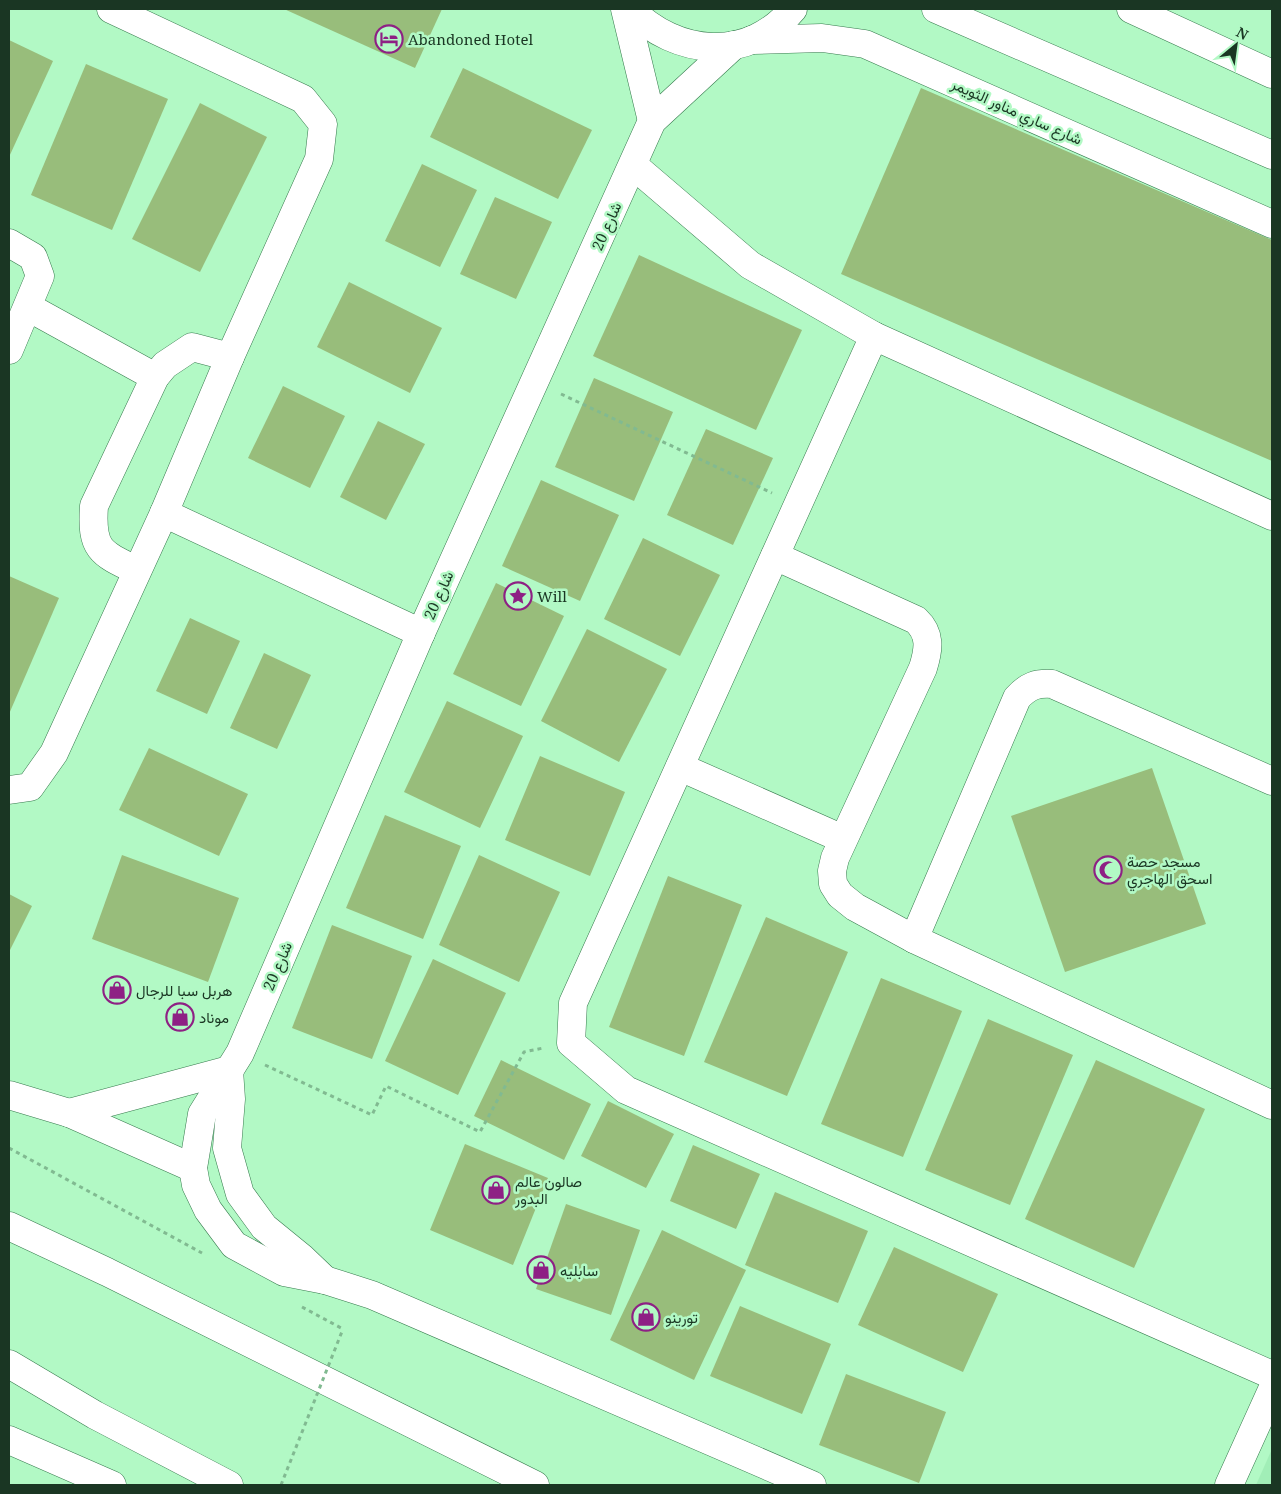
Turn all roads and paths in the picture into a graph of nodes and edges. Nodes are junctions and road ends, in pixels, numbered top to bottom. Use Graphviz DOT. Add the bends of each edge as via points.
graph roads {
  1 [pos="111,9"];
  2 [pos="626,9"];
  3 [pos="630,9"];
  4 [pos="794,9"];
  5 [pos="936,9"];
  6 [pos="1131,9"];
  7 [pos="743,42"];
  8 [pos="1272,74"];
  9 [pos="652,121"];
  10 [pos="1272,155"];
  11 [pos="633,165"];
  12 [pos="1272,224"];
  13 [pos="9,243"];
  14 [pos="28,307"];
  15 [pos="874,336"];
  16 [pos="9,350"];
  17 [pos="230,357"];
  18 [pos="155,377"];
  19 [pos="535,382"];
  20 [pos="798,505"];
  21 [pos="164,513"];
  22 [pos="1272,516"];
  23 [pos="775,556"];
  24 [pos="136,570"];
  25 [pos="421,633"];
  26 [pos="680,767"];
  27 [pos="1272,781"];
  28 [pos="9,790"];
  29 [pos="843,839"];
  30 [pos="914,939"];
  31 [pos="571,1043"];
  32 [pos="235,1061"];
  33 [pos="9,1095"];
  34 [pos="1272,1105"];
  35 [pos="69,1113"];
  36 [pos="9,1148"];
  37 [pos="193,1168"];
  38 [pos="9,1226"];
  39 [pos="211,1258"];
  40 [pos="325,1280"];
  41 [pos="299,1305"];
  42 [pos="9,1364"];
  43 [pos="1272,1375"];
  44 [pos="1272,1390"];
  45 [pos="9,1440"];
  46 [pos="112,1485"];
  47 [pos="229,1485"];
  48 [pos="281,1485"];
  49 [pos="535,1485"];
  50 [pos="812,1485"];
  51 [pos="1229,1485"];
  1 -- 17 [label="main road" via="303,99 324,124 319,159"];
  2 -- 9 [label="main road"];
  3 -- 7 [label="main road, شارع ساري مناور الثويمر" via="646,24 673,40 703,47"];
  4 -- 7 [label="main road, شارع 20" via="783,21"];
  5 -- 10 [label="main road"];
  6 -- 8 [label="main road"];
  7 -- 9 [label="main road, شارع 20"];
  7 -- 12 [label="main road, شارع ساري مناور الثويمر" via="822,38 865,44"];
  9 -- 11 [label="main road, شارع 20"];
  11 -- 15 [label="main road" via="750,264"];
  11 -- 19 [label="main road, شارع 20"];
  13 -- 14 [label="main road" via="34,257 39,267 38,285"];
  14 -- 16 [label="main road"];
  14 -- 18 [label="main road"];
  15 -- 20 [label="main road"];
  15 -- 22 [label="main road"];
  17 -- 18 [label="main road" via="192,347 165,365"];
  17 -- 21 [label="main road"];
  18 -- 24 [label="main road" via="94,506 96,542 108,557"];
  19 -- 20 [label="path"];
  19 -- 25 [label="main road, شارع 20"];
  20 -- 23 [label="main road"];
  21 -- 24 [label="main road"];
  21 -- 25 [label="main road"];
  23 -- 26 [label="main road"];
  23 -- 29 [label="main road" via="916,620 924,627 928,641 929,652 923,668"];
  24 -- 28 [label="main road" via="54,753 30,787"];
  25 -- 32 [label="main road, شارع 20"];
  26 -- 29 [label="main road"];
  26 -- 31 [label="main road" via="573,1003"];
  27 -- 30 [label="main road" via="1052,684 1027,687 1017,698"];
  29 -- 30 [label="main road" via="832,871 833,884 840,895 855,907"];
  30 -- 34 [label="main road"];
  31 -- 32 [label="path" via="524,1052 480,1132 386,1086 372,1115"];
  31 -- 43 [label="main road" via="626,1090"];
  32 -- 35 [label="main road"];
  32 -- 37 [label="main road, شارع 20" via="202,1114"];
  32 -- 40 [label="main road" via="227,1148 240,1194 264,1228"];
  33 -- 35 [label="main road"];
  35 -- 37 [label="main road"];
  36 -- 39 [label="path"];
  37 -- 40 [label="main road" via="196,1185 208,1210 234,1245 284,1272"];
  38 -- 49 [label="main road"];
  40 -- 50 [label="main road" via="381,1298"];
  41 -- 48 [label="path, bridge" via="343,1329"];
  42 -- 47 [label="main road" via="95,1415"];
  44 -- 51 [label="main road"];
  45 -- 46 [label="main road"];
}
